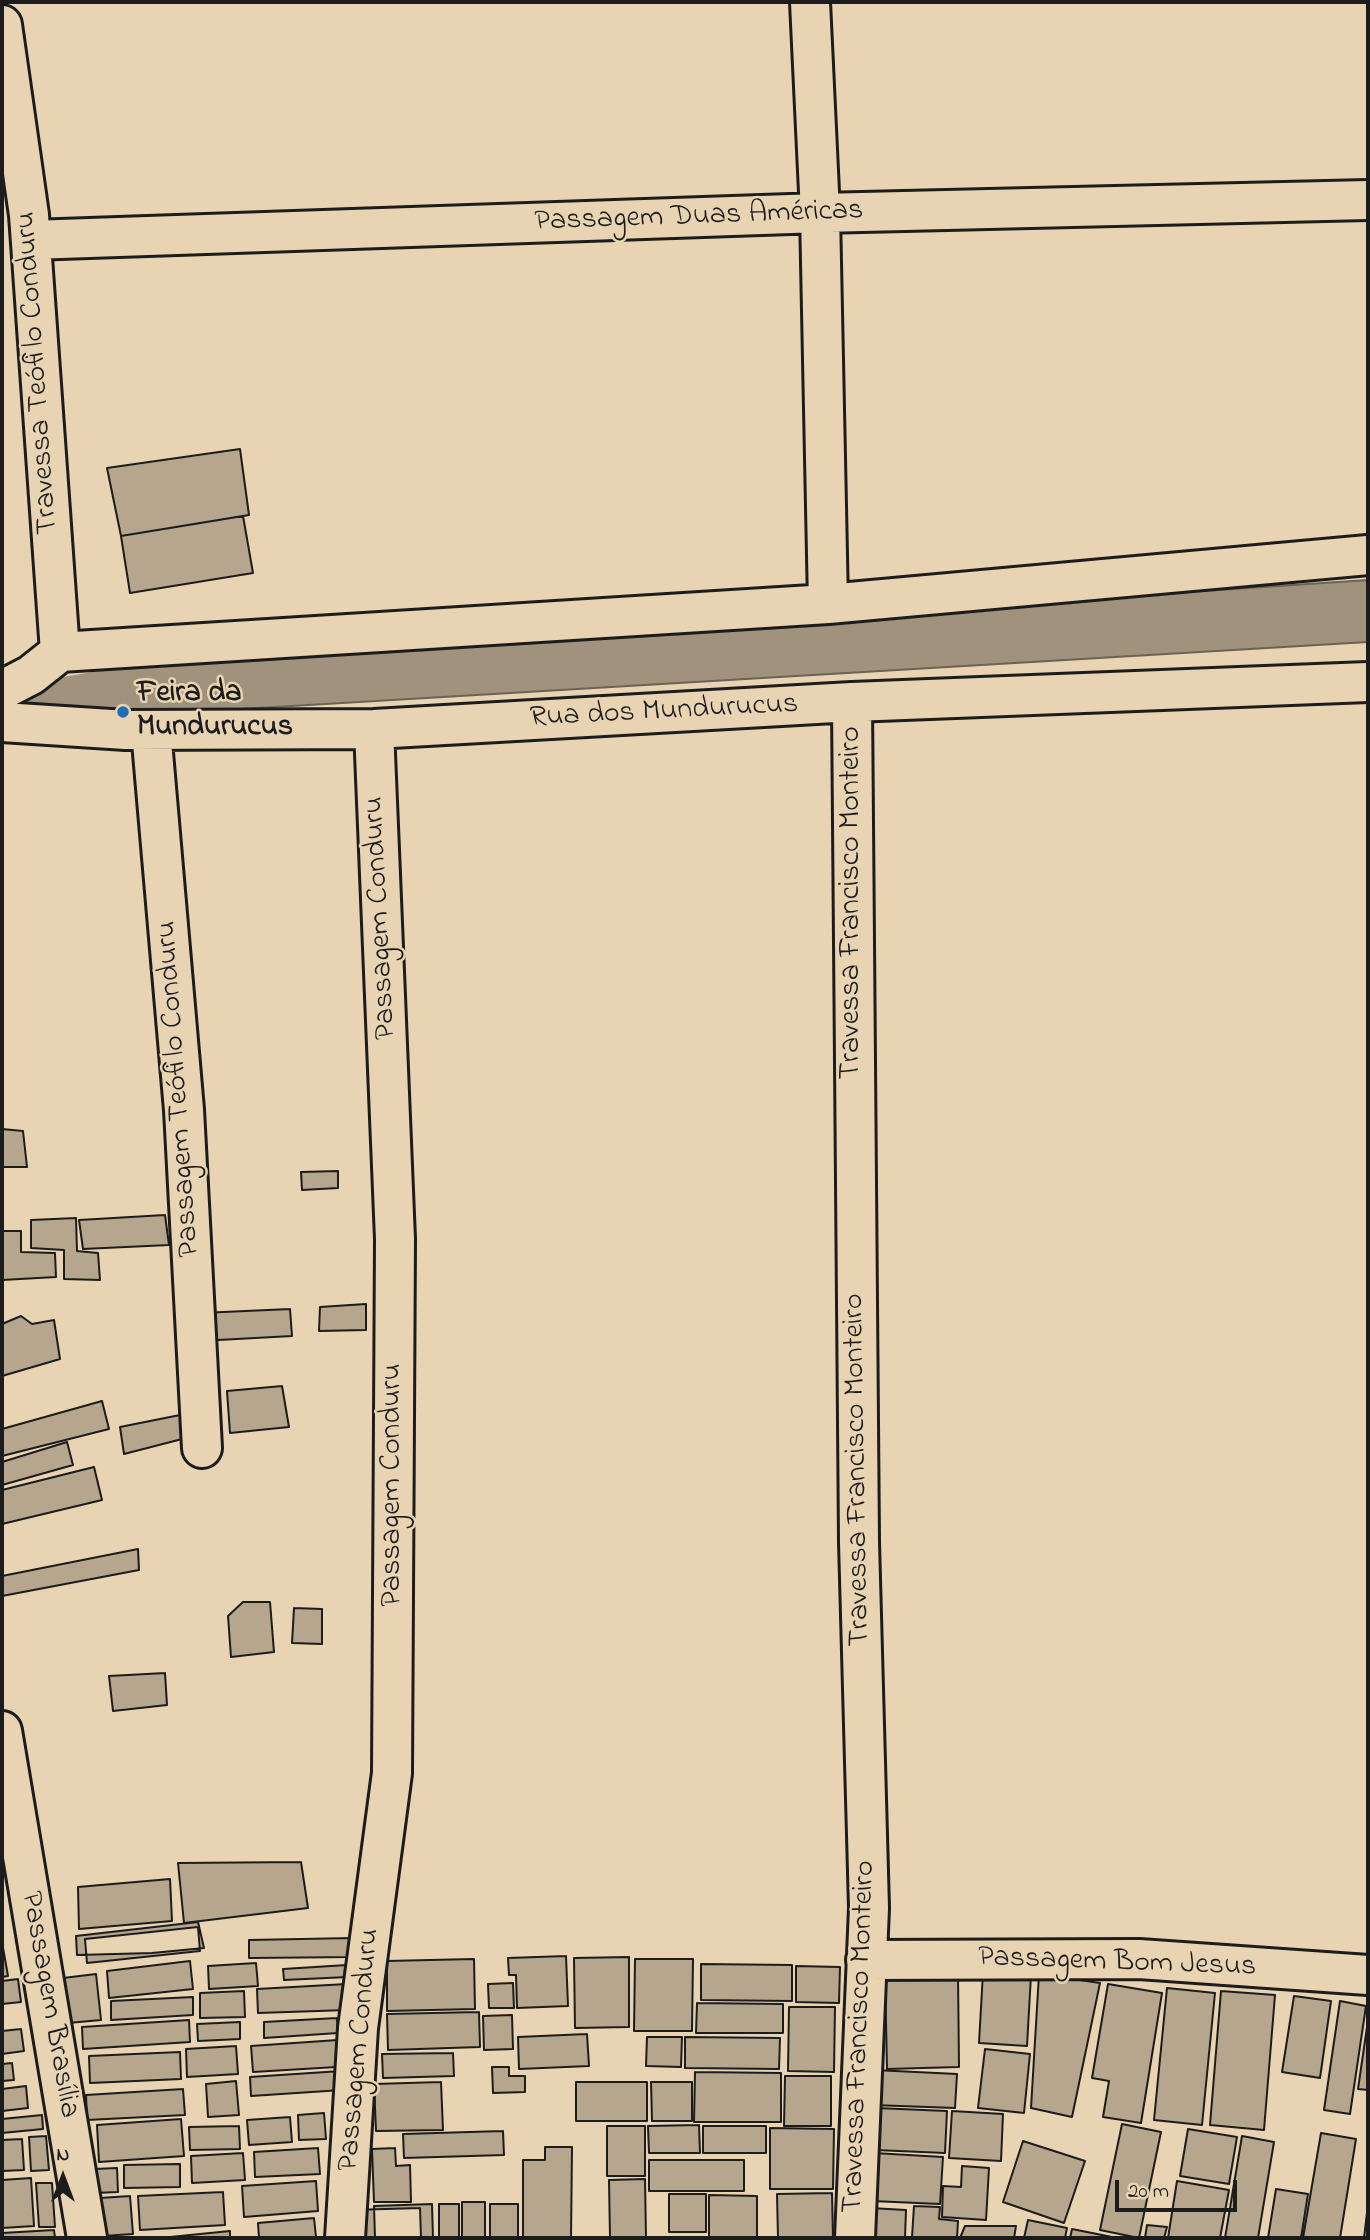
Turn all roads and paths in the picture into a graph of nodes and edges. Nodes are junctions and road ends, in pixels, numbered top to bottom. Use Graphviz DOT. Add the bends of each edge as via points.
graph roads {
  1 [pos="810,2"];
  2 [pos="2,25"];
  3 [pos="1368,200"];
  4 [pos="820,213"];
  5 [pos="20,224"];
  6 [pos="1368,555"];
  7 [pos="828,604"];
  8 [pos="60,652"];
  9 [pos="1368,682"];
  10 [pos="2,690"];
  11 [pos="852,702"];
  12 [pos="2,722"];
  13 [pos="374,729"];
  14 [pos="151,730"];
  15 [pos="202,1448"];
  16 [pos="2,1731"];
  17 [pos="866,1960"];
  18 [pos="1368,1975"];
  19 [pos="87,2238"];
  20 [pos="345,2238"];
  21 [pos="855,2238"];
  1 -- 4 [label="street"];
  2 -- 5 [label="street, Travessa Teófilo Conduru"];
  3 -- 4 [label="street, Passagem Duas Américas"];
  4 -- 5 [label="street, Passagem Duas Américas"];
  4 -- 7 [label="street"];
  5 -- 8 [label="street, Travessa Teófilo Conduru"];
  6 -- 7 [label="street"];
  7 -- 8 [label="street"];
  8 -- 10 [label="street"];
  9 -- 11 [label="street, Rua dos Mundurucus"];
  11 -- 13 [label="street, Rua dos Mundurucus"];
  11 -- 17 [label="street, Travessa Francisco Monteiro" via="859,1542 869,1909"];
  12 -- 14 [label="street, Rua dos Mundurucus"];
  13 -- 14 [label="street, Rua dos Mundurucus"];
  13 -- 20 [label="street, Passagem Conduru" via="396,1239 392,1773 358,2028"];
  14 -- 15 [label="street, Passagem Teófilo Conduru" via="184,1110"];
  16 -- 19 [label="street, Passagem Brasília"];
  17 -- 18 [label="street, Passagem Bom Jesus" via="1139,1959"];
  17 -- 21 [label="street, Travessa Francisco Monteiro"];
}
